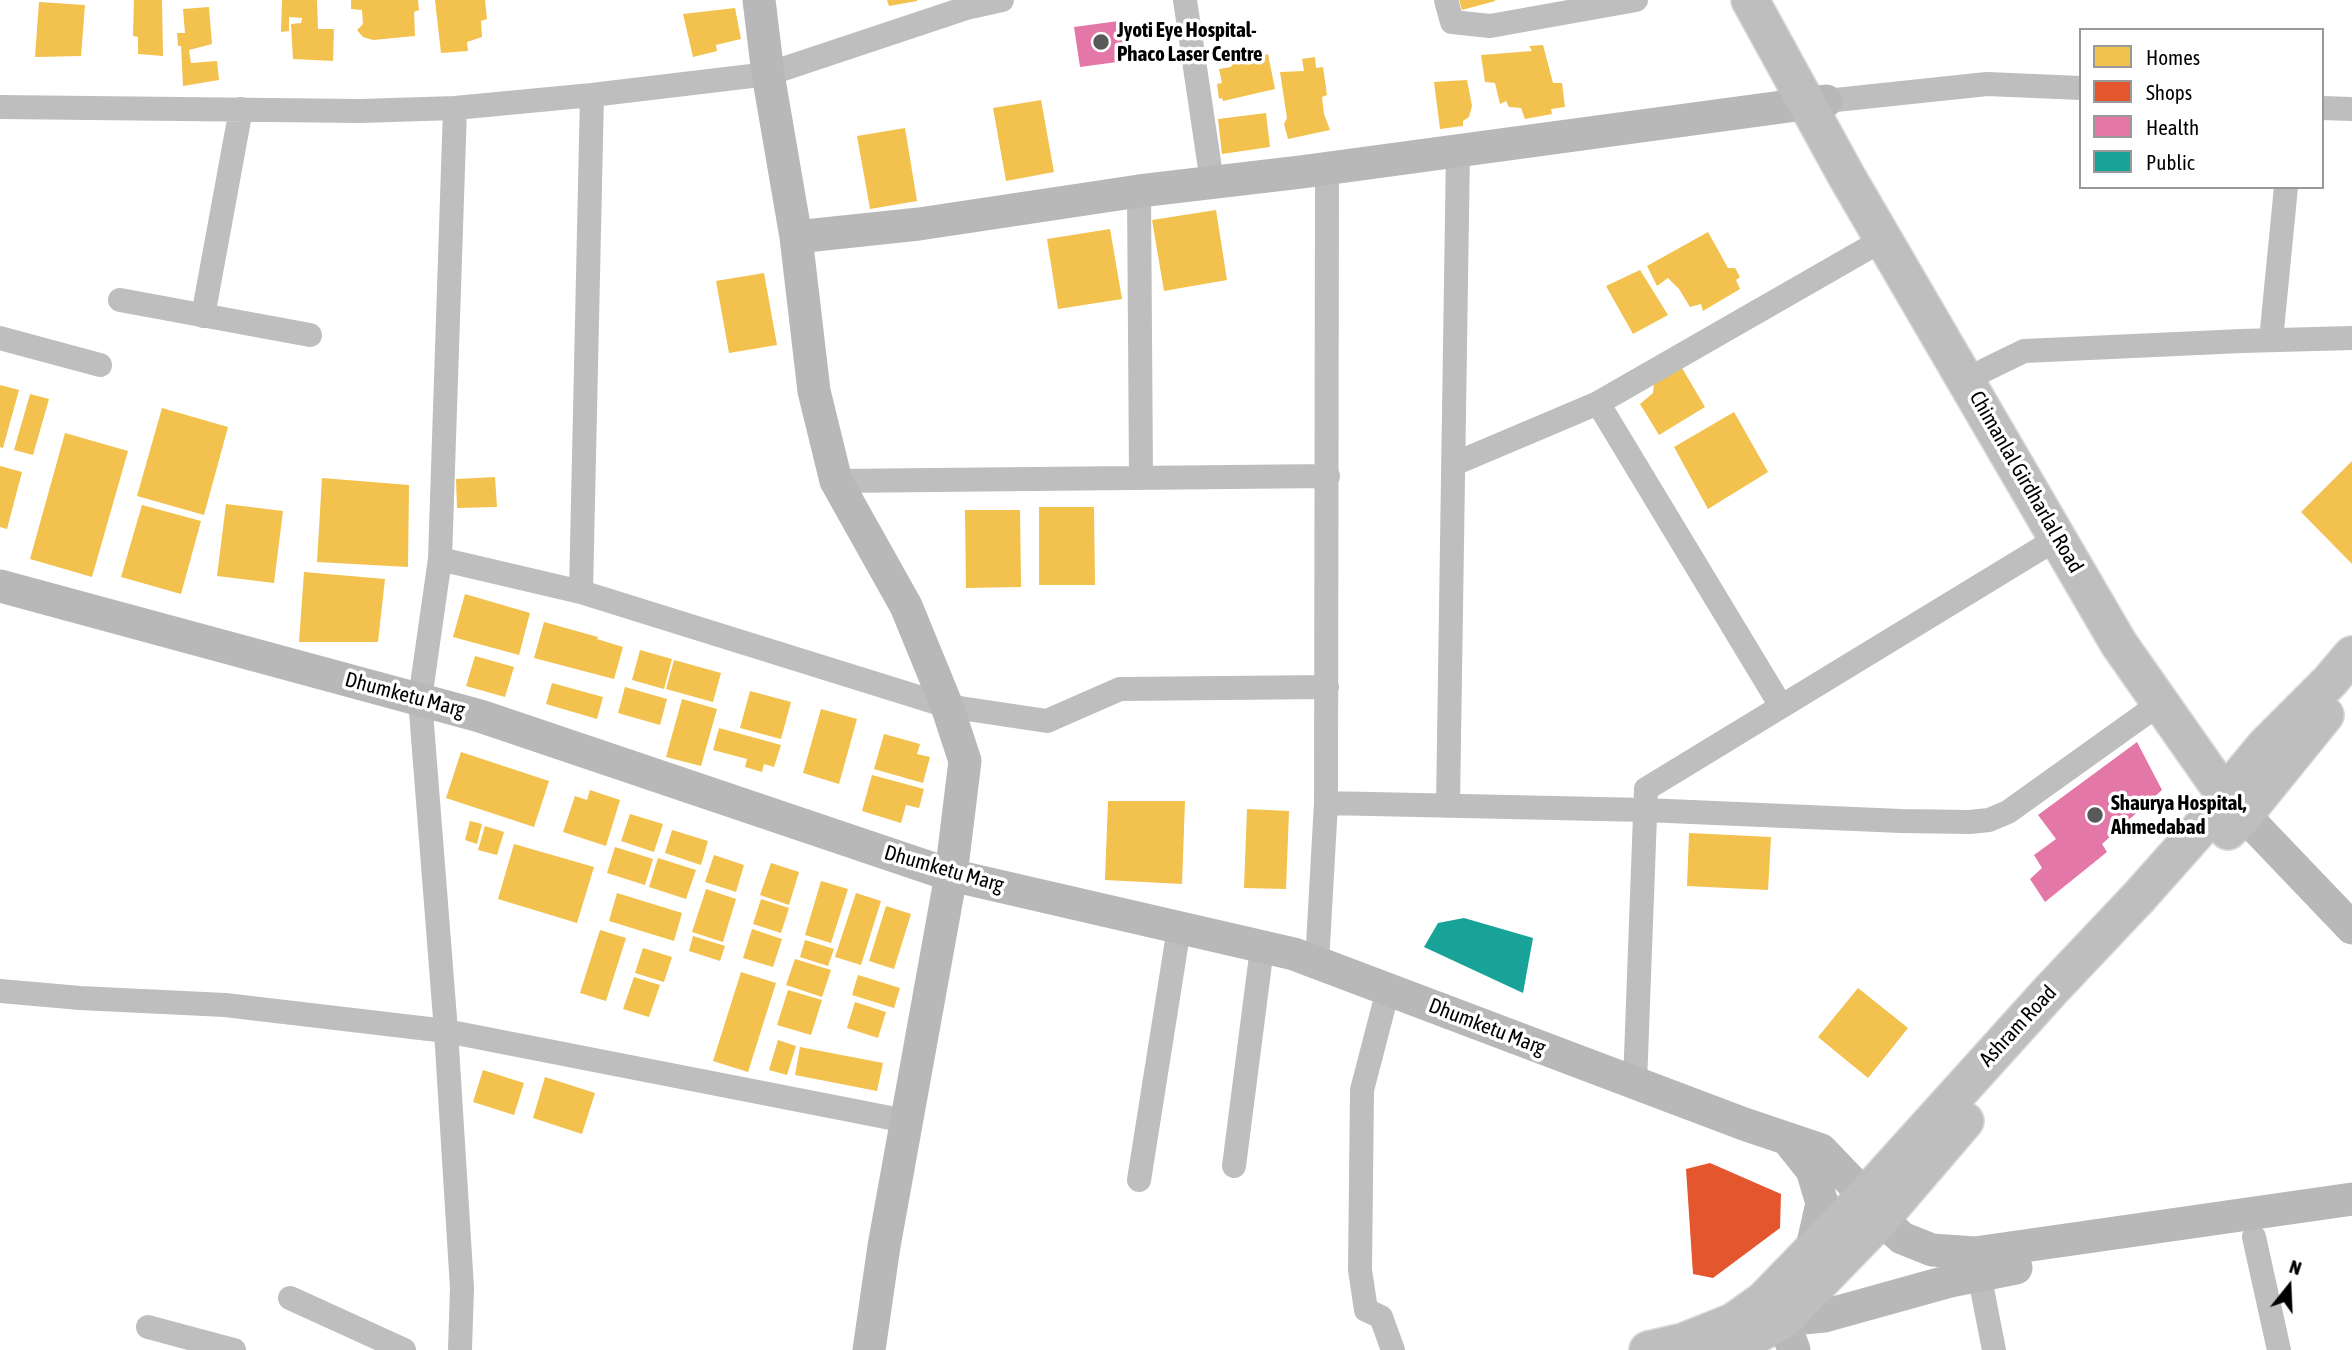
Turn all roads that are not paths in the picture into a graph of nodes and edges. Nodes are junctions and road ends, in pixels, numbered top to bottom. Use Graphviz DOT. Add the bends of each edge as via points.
graph roads {
  1 [pos="759,0"];
  2 [pos="1002,0"];
  3 [pos="1185,0"];
  4 [pos="1446,0"];
  5 [pos="1636,0"];
  6 [pos="1751,0"];
  7 [pos="1771,0"];
  8 [pos="966,4"];
  9 [pos="768,74"];
  10 [pos="2079,88"];
  11 [pos="592,96"];
  12 [pos="1816,101"];
  13 [pos="0,107"];
  14 [pos="455,108"];
  15 [pos="2324,108"];
  16 [pos="241,109"];
  17 [pos="2352,109"];
  18 [pos="1458,150"];
  19 [pos="1327,168"];
  20 [pos="1212,182"];
  21 [pos="2286,189"];
  22 [pos="1139,191"];
  23 [pos="796,237"];
  24 [pos="1884,239"];
  25 [pos="120,300"];
  26 [pos="203,316"];
  27 [pos="310,335"];
  28 [pos="0,338"];
  29 [pos="2352,338"];
  30 [pos="2271,340"];
  31 [pos="100,365"];
  32 [pos="1985,370"];
  33 [pos="1598,403"];
  34 [pos="1454,464"];
  35 [pos="1328,476"];
  36 [pos="1141,477"];
  37 [pos="836,481"];
  38 [pos="2058,538"];
  39 [pos="440,559"];
  40 [pos="0,586"];
  41 [pos="581,592"];
  42 [pos="2352,654"];
  43 [pos="2352,686"];
  44 [pos="1327,687"];
  45 [pos="420,699"];
  46 [pos="2159,704"];
  47 [pos="947,706"];
  48 [pos="1781,706"];
  49 [pos="2243,796"];
  50 [pos="1326,803"];
  51 [pos="1448,806"];
  52 [pos="1645,810"];
  53 [pos="951,875"];
  54 [pos="2352,900"];
  55 [pos="1180,928"];
  56 [pos="2352,928"];
  57 [pos="1262,948"];
  58 [pos="1317,963"];
  59 [pos="1388,990"];
  60 [pos="0,991"];
  61 [pos="446,1031"];
  62 [pos="1635,1083"];
  63 [pos="906,1121"];
  64 [pos="1787,1138"];
  65 [pos="1234,1166"];
  66 [pos="1139,1180"];
  67 [pos="2352,1199"];
  68 [pos="1873,1208"];
  69 [pos="2352,1222"];
  70 [pos="2254,1237"];
  71 [pos="1811,1252"];
  72 [pos="1977,1264"];
  73 [pos="290,1297"];
  74 [pos="1780,1324"];
  75 [pos="148,1327"];
  76 [pos="234,1350"];
  77 [pos="404,1350"];
  78 [pos="460,1350"];
  79 [pos="869,1350"];
  80 [pos="1393,1350"];
  81 [pos="1648,1350"];
  82 [pos="1728,1350"];
  83 [pos="1994,1350"];
  84 [pos="2279,1350"];
  1 -- 9 [label="street"];
  2 -- 8 [label="street"];
  3 -- 20 [label="street"];
  4 -- 5 [label="street" via="1452,22 1490,26"];
  6 -- 12 [label="main road, Chimanlal Girdharlal Road"];
  7 -- 12 [label="main road, Chimanlal Girdharlal Road"];
  8 -- 9 [label="street"];
  9 -- 11 [label="street"];
  9 -- 23 [label="street"];
  10 -- 12 [label="street" via="1987,84"];
  11 -- 14 [label="street"];
  11 -- 41 [label="street"];
  12 -- 18 [label="street"];
  12 -- 24 [label="main road, Chimanlal Girdharlal Road"];
  12 -- 32 [label="main road, Chimanlal Girdharlal Road"];
  13 -- 16 [label="street"];
  14 -- 16 [label="street"];
  14 -- 39 [label="street"];
  15 -- 17 [label="street"];
  16 -- 26 [label="street"];
  18 -- 19 [label="street"];
  18 -- 34 [label="street"];
  19 -- 20 [label="street"];
  19 -- 35 [label="street"];
  20 -- 22 [label="street"];
  21 -- 30 [label="street"];
  22 -- 23 [label="street"];
  22 -- 36 [label="street"];
  23 -- 37 [label="street" via="814,391"];
  24 -- 33 [label="street"];
  24 -- 38 [label="main road, Chimanlal Girdharlal Road"];
  25 -- 26 [label="street"];
  26 -- 27 [label="street"];
  28 -- 31 [label="street"];
  29 -- 30 [label="street"];
  30 -- 32 [label="street" via="2024,351"];
  32 -- 49 [label="main road, Chimanlal Girdharlal Road" via="2134,634"];
  33 -- 34 [label="street"];
  33 -- 48 [label="street"];
  34 -- 51 [label="street"];
  35 -- 36 [label="street"];
  35 -- 44 [label="street"];
  36 -- 37 [label="street"];
  37 -- 47 [label="street" via="906,606"];
  38 -- 46 [label="main road, Chimanlal Girdharlal Road"];
  38 -- 48 [label="street"];
  39 -- 41 [label="street"];
  39 -- 45 [label="street"];
  40 -- 45 [label="street, Dhumketu Marg"];
  41 -- 47 [label="street"];
  42 -- 49 [label="main road, Ashram Road" via="2265,746"];
  43 -- 49 [label="main road, Ashram Road"];
  44 -- 47 [label="street" via="1120,689 1047,721"];
  44 -- 50 [label="street"];
  45 -- 53 [label="street, Dhumketu Marg"];
  45 -- 61 [label="street"];
  46 -- 49 [label="main road, Chimanlal Girdharlal Road"];
  46 -- 52 [label="street" via="2008,812 1989,820 1901,821"];
  47 -- 53 [label="street" via="965,761"];
  48 -- 52 [label="street" via="1646,789"];
  49 -- 54 [label="street, Chimanlal Girdharlal Road" via="2287,831"];
  49 -- 56 [label="street, Chimanlal Girdharlal Road"];
  49 -- 68 [label="main road, Ashram Road" via="2051,990"];
  50 -- 51 [label="street"];
  50 -- 58 [label="street"];
  51 -- 52 [label="street"];
  52 -- 62 [label="street"];
  53 -- 55 [label="street, Dhumketu Marg"];
  53 -- 63 [label="street"];
  55 -- 57 [label="street, Dhumketu Marg"];
  55 -- 66 [label="street"];
  57 -- 58 [label="street, Dhumketu Marg"];
  57 -- 65 [label="street"];
  58 -- 59 [label="street, Dhumketu Marg"];
  59 -- 62 [label="street, Dhumketu Marg"];
  59 -- 80 [label="street" via="1362,1090 1360,1270 1366,1310 1381,1317"];
  60 -- 61 [label="street" via="225,1004"];
  61 -- 63 [label="street"];
  61 -- 78 [label="street" via="462,1288"];
  62 -- 64 [label="street, Dhumketu Marg"];
  63 -- 79 [label="street"];
  64 -- 68 [label="street, Dhumketu Marg" via="1821,1150"];
  64 -- 71 [label="street" via="1812,1170 1822,1203"];
  67 -- 72 [label="street"];
  68 -- 71 [label="main road, Ashram Road"];
  68 -- 72 [label="street, Dhumketu Marg" via="1902,1238"];
  68 -- 74 [label="main road, Ashram Road"];
  69 -- 70 [label="street"];
  70 -- 72 [label="street" via="2024,1266"];
  70 -- 84 [label="street"];
  71 -- 74 [label="main road, Ashram Road"];
  72 -- 74 [label="street" via="1950,1281"];
  72 -- 83 [label="street"];
  73 -- 77 [label="street"];
  74 -- 81 [label="main road, Ashram Road" via="1733,1322"];
  74 -- 82 [label="main road, Ashram Road"];
  75 -- 76 [label="street"];
}
